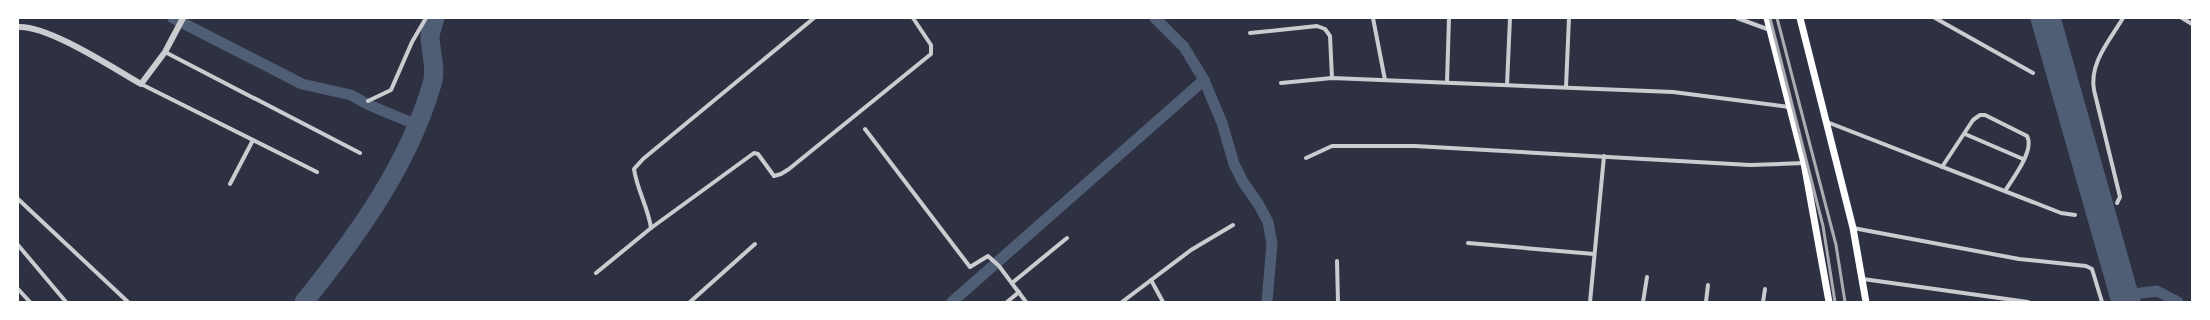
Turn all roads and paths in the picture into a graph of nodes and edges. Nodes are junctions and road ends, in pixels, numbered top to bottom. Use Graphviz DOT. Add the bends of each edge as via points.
graph roads {
  1 [pos="183,18"];
  2 [pos="426,18"];
  3 [pos="814,18"];
  4 [pos="913,18"];
  5 [pos="1373,18"];
  6 [pos="1449,18"];
  7 [pos="1510,18"];
  8 [pos="1569,18"];
  9 [pos="1737,18"];
  10 [pos="1767,18"];
  11 [pos="1800,18"];
  12 [pos="1935,18"];
  13 [pos="2123,18"];
  14 [pos="2182,18"];
  15 [pos="2192,24"];
  16 [pos="18,28"];
  17 [pos="1770,30"];
  18 [pos="1250,33"];
  19 [pos="165,52"];
  20 [pos="2033,73"];
  21 [pos="1332,78"];
  22 [pos="1385,80"];
  23 [pos="1447,82"];
  24 [pos="1281,83"];
  25 [pos="141,84"];
  26 [pos="1507,85"];
  27 [pos="1566,87"];
  28 [pos="368,101"];
  29 [pos="1789,107"];
  30 [pos="1828,122"];
  31 [pos="865,129"];
  32 [pos="1965,134"];
  33 [pos="253,140"];
  34 [pos="360,153"];
  35 [pos="1604,156"];
  36 [pos="1306,158"];
  37 [pos="2024,159"];
  38 [pos="1804,163"];
  39 [pos="1942,167"];
  40 [pos="317,172"];
  41 [pos="230,184"];
  42 [pos="2005,191"];
  43 [pos="18,199"];
  44 [pos="2117,204"];
  45 [pos="2075,215"];
  46 [pos="1233,225"];
  47 [pos="651,228"];
  48 [pos="1854,228"];
  49 [pos="1067,238"];
  50 [pos="1468,243"];
  51 [pos="18,244"];
  52 [pos="755,244"];
  53 [pos="1594,254"];
  54 [pos="1337,261"];
  55 [pos="596,273"];
  56 [pos="1647,277"];
  57 [pos="1863,279"];
  58 [pos="1151,280"];
  59 [pos="1012,283"];
  60 [pos="1708,285"];
  61 [pos="18,289"];
  62 [pos="1765,289"];
  63 [pos="1019,292"];
  64 [pos="30,302"];
  65 [pos="66,302"];
  66 [pos="128,302"];
  67 [pos="690,302"];
  68 [pos="1007,302"];
  69 [pos="1026,302"];
  70 [pos="1122,302"];
  71 [pos="1163,302"];
  72 [pos="1338,302"];
  73 [pos="1590,302"];
  74 [pos="1643,302"];
  75 [pos="1706,302"];
  76 [pos="1763,302"];
  77 [pos="1829,302"];
  78 [pos="1866,302"];
  79 [pos="2028,302"];
  80 [pos="2102,302"];
  1 -- 19 [label="street"];
  2 -- 28 [label="street" via="412,42 391,90"];
  3 -- 47 [label="street" via="634,169"];
  4 -- 47 [label="street" via="931,45 931,54 789,169 774,176 758,154 754,154"];
  5 -- 22 [label="street"];
  6 -- 23 [label="street"];
  7 -- 26 [label="street"];
  8 -- 27 [label="street"];
  9 -- 17 [label="street"];
  10 -- 17 [label="main road"];
  11 -- 30 [label="main road"];
  12 -- 20 [label="street"];
  13 -- 44 [label="street" via="2095,65 2092,82 2120,197"];
  14 -- 15 [label="street"];
  16 -- 25 [label="street" via="25,27 61,40"];
  17 -- 29 [label="main road"];
  18 -- 21 [label="street" via="1317,26 1325,29 1330,36"];
  19 -- 25 [label="street"];
  19 -- 34 [label="street"];
  21 -- 22 [label="street"];
  21 -- 24 [label="street"];
  22 -- 23 [label="street"];
  23 -- 26 [label="street"];
  25 -- 33 [label="street"];
  26 -- 27 [label="street"];
  27 -- 29 [label="street" via="1674,92"];
  29 -- 38 [label="main road"];
  30 -- 39 [label="street"];
  30 -- 48 [label="main road"];
  31 -- 59 [label="street" via="970,267 988,256"];
  32 -- 37 [label="street"];
  32 -- 37 [label="street" via="1976,117 1985,115 2027,136 2030,145"];
  32 -- 39 [label="street"];
  33 -- 40 [label="street"];
  33 -- 41 [label="street"];
  35 -- 36 [label="street" via="1415,146 1332,146"];
  35 -- 38 [label="street" via="1750,165"];
  35 -- 53 [label="street"];
  37 -- 42 [label="street"];
  38 -- 77 [label="main road"];
  39 -- 42 [label="street"];
  42 -- 45 [label="street" via="2062,213"];
  43 -- 66 [label="street"];
  46 -- 58 [label="street" via="1192,250"];
  47 -- 55 [label="street"];
  48 -- 57 [label="main road"];
  48 -- 80 [label="street" via="2019,259 2086,266 2092,269"];
  49 -- 59 [label="street"];
  50 -- 53 [label="street"];
  51 -- 65 [label="street"];
  52 -- 67 [label="street"];
  53 -- 73 [label="street"];
  54 -- 72 [label="street"];
  56 -- 74 [label="street"];
  57 -- 78 [label="main road"];
  57 -- 79 [label="street"];
  58 -- 70 [label="street"];
  58 -- 71 [label="street"];
  59 -- 63 [label="street"];
  60 -- 75 [label="street"];
  61 -- 64 [label="street"];
  62 -- 76 [label="street"];
  63 -- 68 [label="street"];
  63 -- 69 [label="street"];
}
